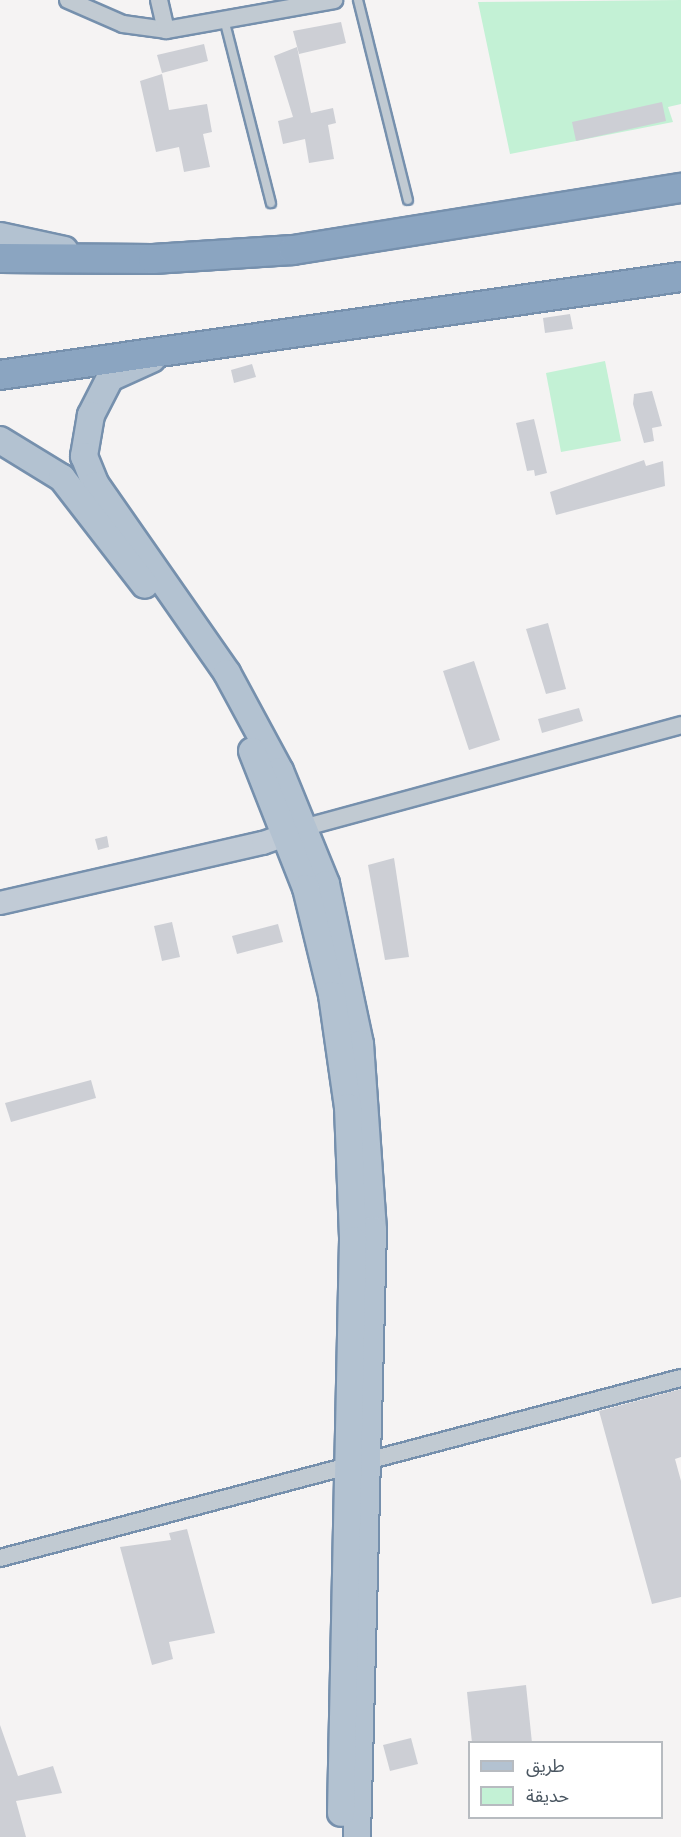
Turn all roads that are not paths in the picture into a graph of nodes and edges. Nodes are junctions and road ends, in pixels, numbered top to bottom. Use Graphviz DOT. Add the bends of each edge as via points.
graph roads {
  1 [pos="68,0"];
  2 [pos="159,0"];
  3 [pos="334,0"];
  4 [pos="358,0"];
  5 [pos="278,4"];
  6 [pos="224,19"];
  7 [pos="166,30"];
  8 [pos="681,188"];
  9 [pos="408,200"];
  10 [pos="271,202"];
  11 [pos="0,236"];
  12 [pos="0,258"];
  13 [pos="153,259"];
  14 [pos="681,277"];
  15 [pos="192,347"];
  16 [pos="0,375"];
  17 [pos="0,440"];
  18 [pos="681,725"];
  19 [pos="296,831"];
  20 [pos="0,903"];
  21 [pos="681,1378"];
  22 [pos="356,1464"];
  23 [pos="0,1558"];
  24 [pos="340,1837"];
  25 [pos="357,1837"];
  1 -- 7 [label="street" via="123,24"];
  2 -- 7 [label="street"];
  3 -- 5 [label="street"];
  4 -- 9 [label="lane"];
  5 -- 6 [label="street"];
  6 -- 7 [label="street"];
  6 -- 10 [label="lane"];
  8 -- 13 [label="highway" via="293,250"];
  11 -- 13 [label="main road" via="56,249"];
  12 -- 13 [label="highway"];
  14 -- 15 [label="highway"];
  15 -- 16 [label="highway"];
  15 -- 19 [label="main road" via="133,364 110,378 91,415 84,456 96,485 243,700"];
  17 -- 19 [label="main road" via="62,478 178,626"];
  18 -- 19 [label="street"];
  19 -- 20 [label="street"];
  19 -- 22 [label="main road" via="339,934 367,1109 373,1230"];
  21 -- 22 [label="street"];
  22 -- 23 [label="street"];
  22 -- 24 [label="main road"];
  22 -- 25 [label="main road"];
}
